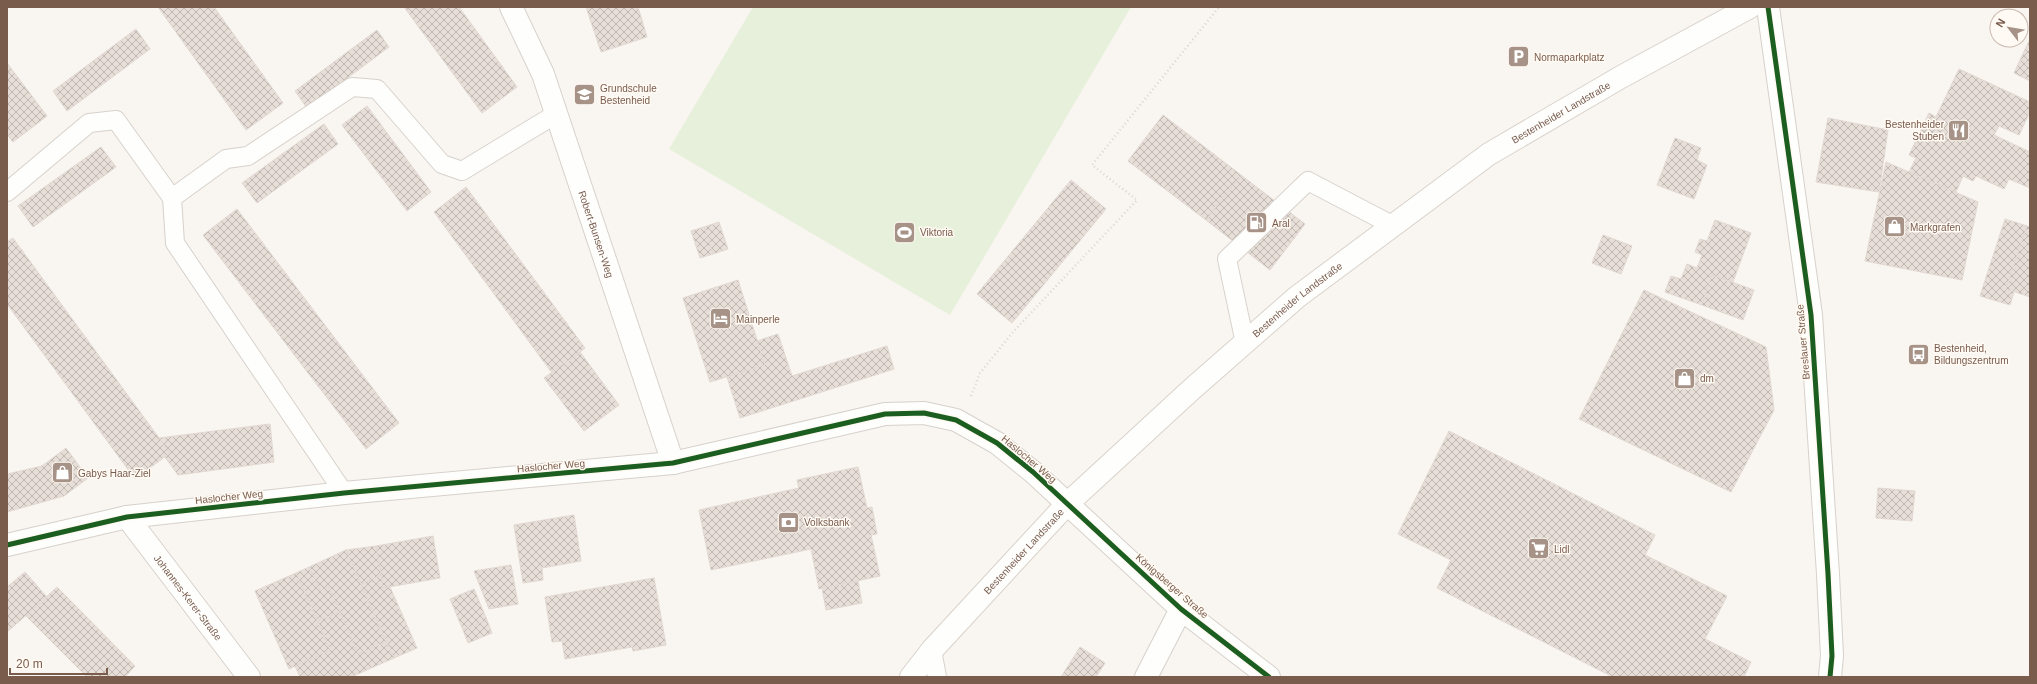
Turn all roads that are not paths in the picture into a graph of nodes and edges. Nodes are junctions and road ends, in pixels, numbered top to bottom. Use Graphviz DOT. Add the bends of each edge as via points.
graph roads {
  1 [pos="511,7"];
  2 [pos="1750,7"];
  3 [pos="1768,7"];
  4 [pos="556,114"];
  5 [pos="7,192"];
  6 [pos="172,198"];
  7 [pos="1392,225"];
  8 [pos="1245,344"];
  9 [pos="673,464"];
  10 [pos="344,493"];
  11 [pos="1067,504"];
  12 [pos="127,517"];
  13 [pos="7,545"];
  14 [pos="1181,609"];
  15 [pos="932,650"];
  16 [pos="249,677"];
  17 [pos="911,677"];
  18 [pos="938,677"];
  19 [pos="1146,677"];
  20 [pos="1269,677"];
  21 [pos="1830,677"];
  1 -- 4 [label="street, Robert-Bunsen-Weg" via="543,74"];
  2 -- 7 [label="street, Bestenheider Landstraße" via="1621,77 1489,154"];
  3 -- 21 [label="street, Breslauer Straße" via="1811,315 1828,574 1832,656"];
  4 -- 6 [label="lane" via="462,171 442,164 377,89 352,87 248,156 226,159"];
  4 -- 9 [label="street, Robert-Bunsen-Weg"];
  5 -- 6 [label="lane" via="89,123 116,120"];
  6 -- 10 [label="lane" via="175,243"];
  7 -- 8 [label="street, Bestenheider Landstraße" via="1297,297"];
  7 -- 8 [label="lane" via="1308,181 1227,259"];
  8 -- 11 [label="street, Bestenheider Landstraße"];
  9 -- 10 [label="street, Haslocher Weg"];
  9 -- 11 [label="street, Haslocher Weg" via="885,414 924,413 956,420 997,443"];
  10 -- 12 [label="street, Haslocher Weg"];
  11 -- 14 [label="street, Königsberger Straße"];
  11 -- 15 [label="street, Bestenheider Landstraße"];
  12 -- 13 [label="street, Haslocher Weg"];
  12 -- 16 [label="street, Johannes-Kerer-Straße"];
  14 -- 19 [label="street"];
  14 -- 20 [label="street, Königsberger Straße"];
  15 -- 17 [label="street, Bestenheider Landstraße"];
  15 -- 18 [label="lane"];
}
